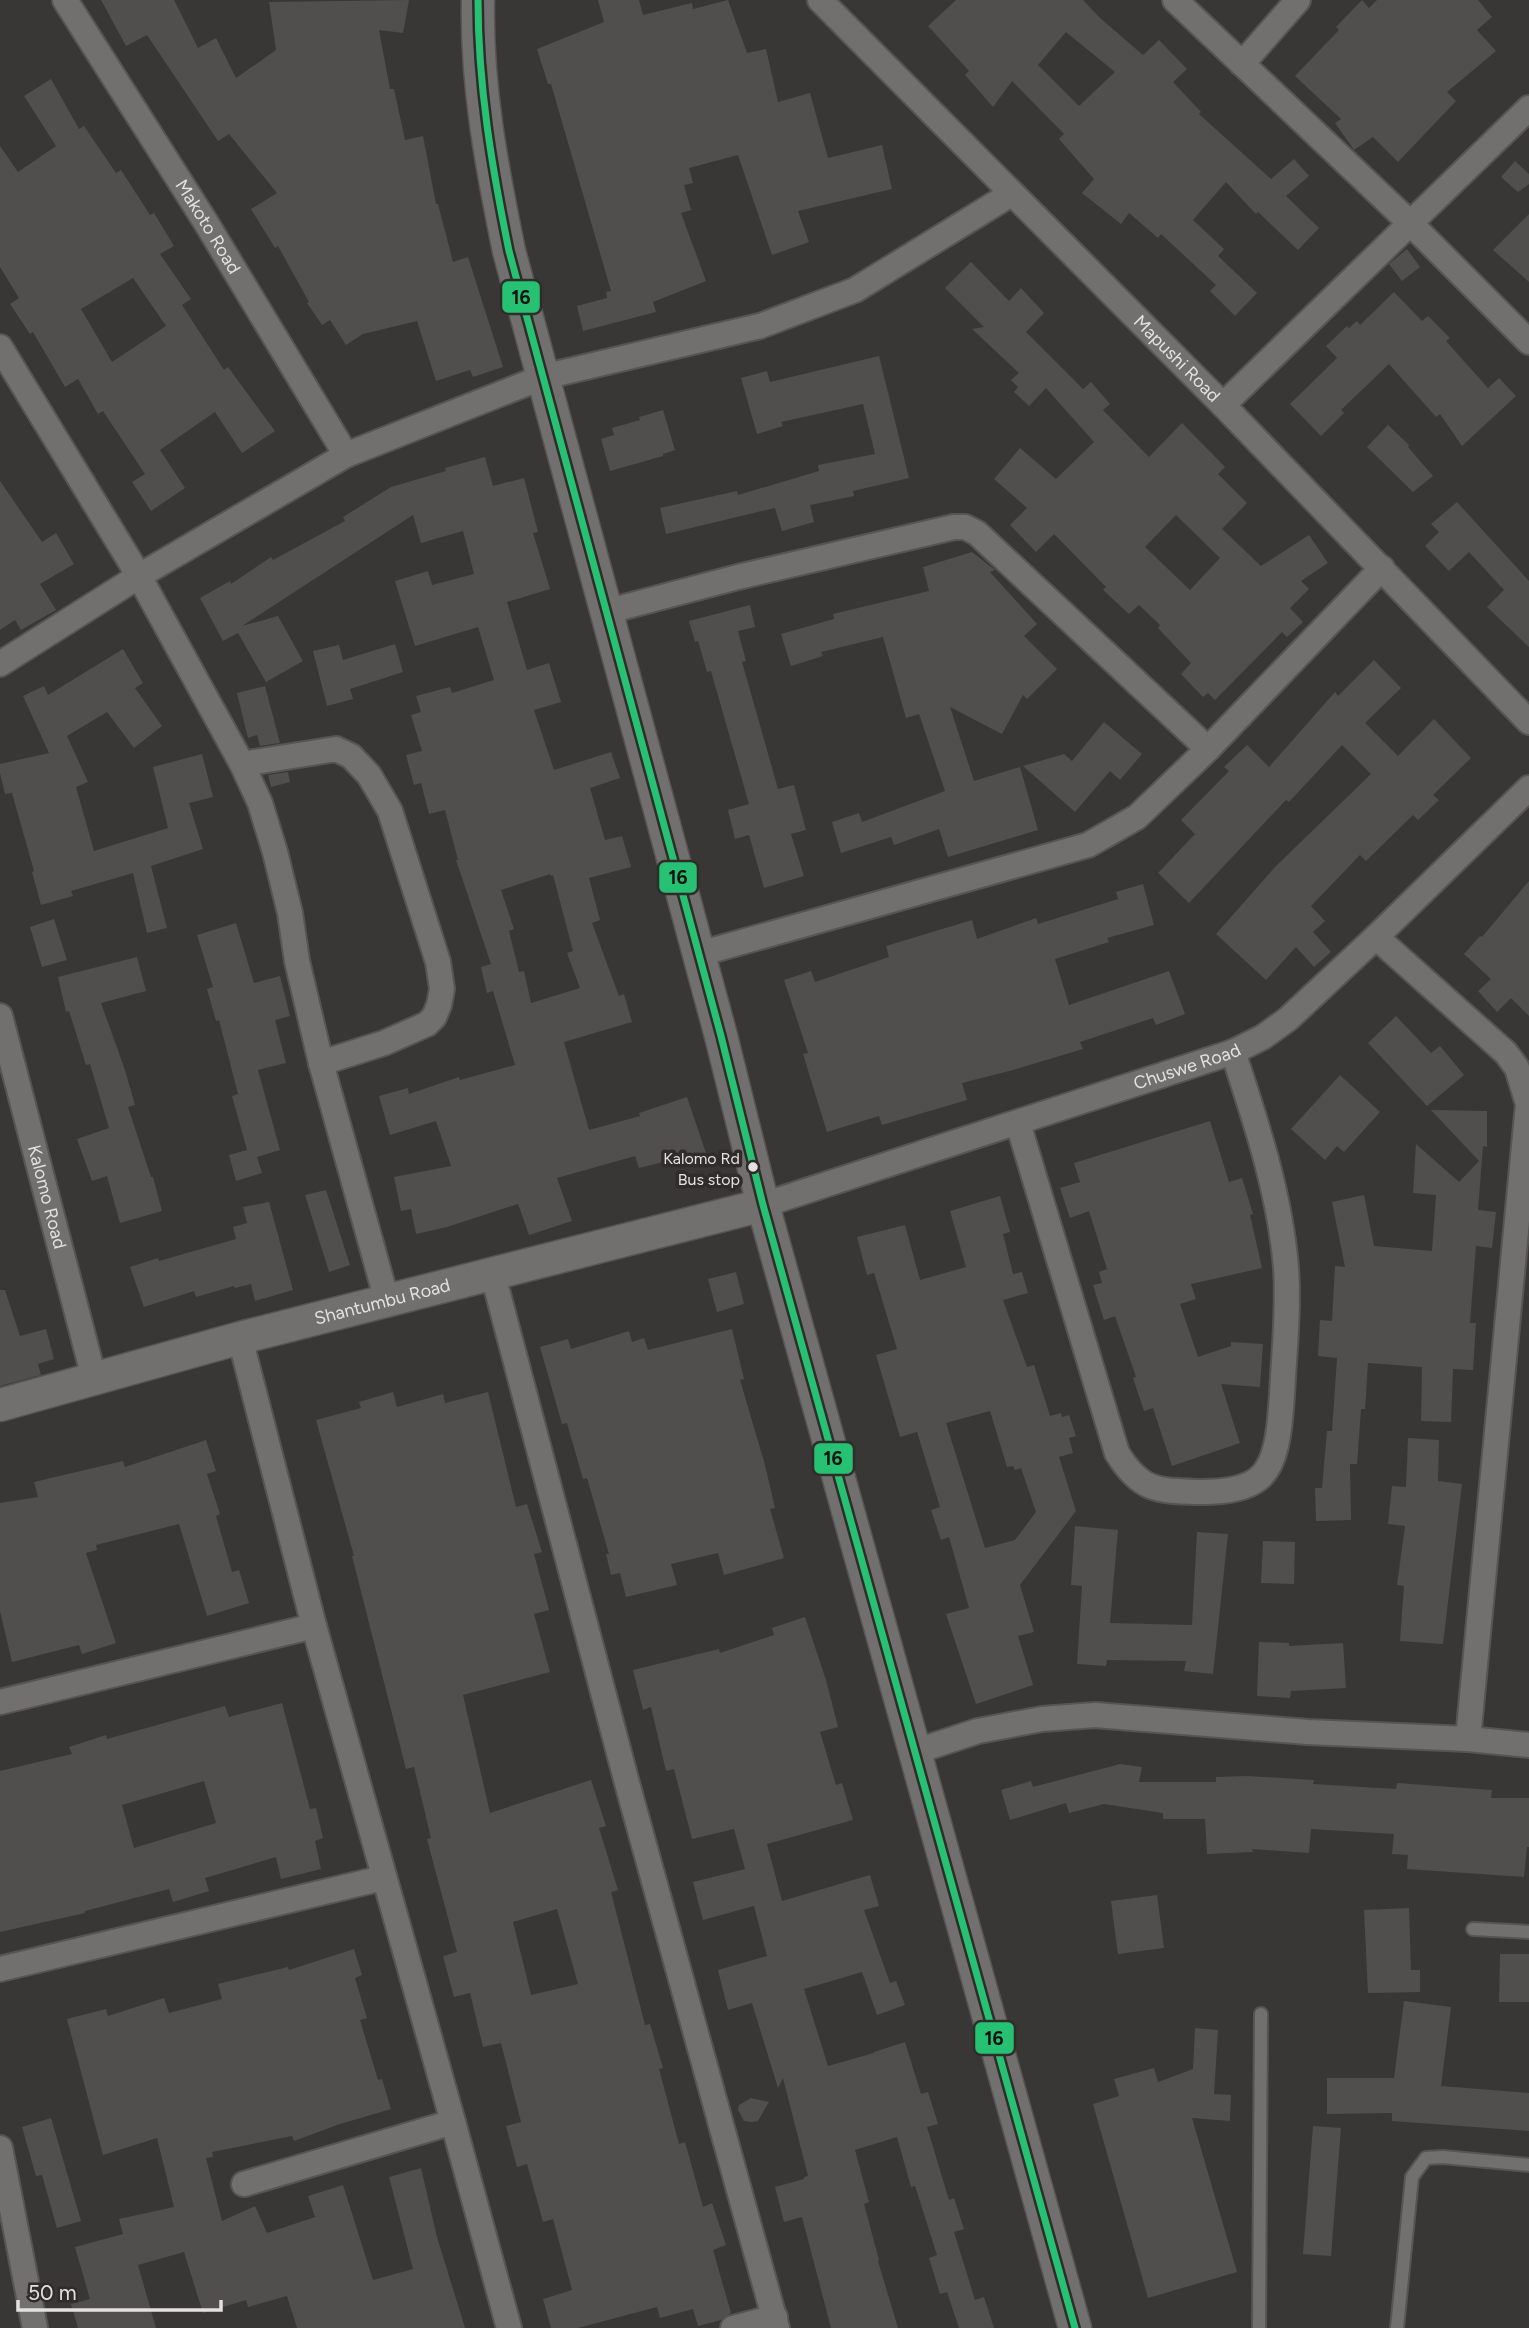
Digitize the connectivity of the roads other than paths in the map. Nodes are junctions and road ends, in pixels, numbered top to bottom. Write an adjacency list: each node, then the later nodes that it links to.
1 (65, 0): 14 (street, Makoto Road)
2 (478, 0): 12 (street)
3 (820, 0): 8 (street, Mapushi Road)
4 (1175, 0): 6 (street)
5 (1298, 0): 6 (street)
6 (1242, 64): 9 (street)
7 (1529, 108): 9 (street)
8 (1011, 194): 12 (street); 13 (street, Mapushi Road)
9 (1409, 222): 10 (street); 13 (street)
10 (1529, 342)
11 (0, 347): 16 (street)
12 (542, 377): 14 (street); 17 (street)
13 (1223, 405): 15 (street, Mapushi Road)
14 (346, 455): 16 (street)
15 (1381, 568): 19 (street, Mapushi Road); 20 (street)
16 (139, 576): 18 (street); 21 (street)
17 (605, 612): 20 (street); 24 (street)
18 (0, 664)
19 (1529, 722)
20 (1208, 750): 24 (street)
21 (242, 764): 27 (street); 27 (street)
22 (1529, 788): 23 (street, Chuswe Road)
23 (1376, 937): 26 (street, Chuswe Road); 37 (street)
24 (699, 954): 29 (street)
25 (0, 1016): 33 (street, Kalomo Road)
26 (1233, 1052): 28 (street, Chuswe Road); 28 (street)
27 (321, 1063): 31 (street)
28 (1018, 1123): 29 (street, Chuswe Road)
29 (764, 1205): 30 (street, Shantumbu Road); 39 (street)
30 (493, 1275): 31 (street, Shantumbu Road); 49 (street)
31 (387, 1301): 32 (street, Shantumbu Road)
32 (240, 1338): 33 (street, Shantumbu Road); 35 (street)
33 (94, 1378): 34 (street, Shantumbu Road)
34 (0, 1405)
35 (314, 1626): 36 (street); 40 (street)
36 (0, 1702)
37 (1468, 1740): 38 (street); 39 (street)
38 (1529, 1745)
39 (914, 1752): 53 (street)
40 (383, 1878): 43 (street); 45 (street)
41 (1473, 1929): 42 (lane)
42 (1529, 1932)
43 (0, 1969)
44 (1261, 2014): 54 (lane)
45 (453, 2122): 48 (street); 51 (street)
46 (0, 2148): 50 (street)
47 (1529, 2165): 55 (lane)
48 (244, 2184)
49 (776, 2323): 52 (street)
50 (35, 2328)
51 (509, 2328)
52 (733, 2328)
53 (1075, 2328)
54 (1259, 2328)
55 (1397, 2328)

